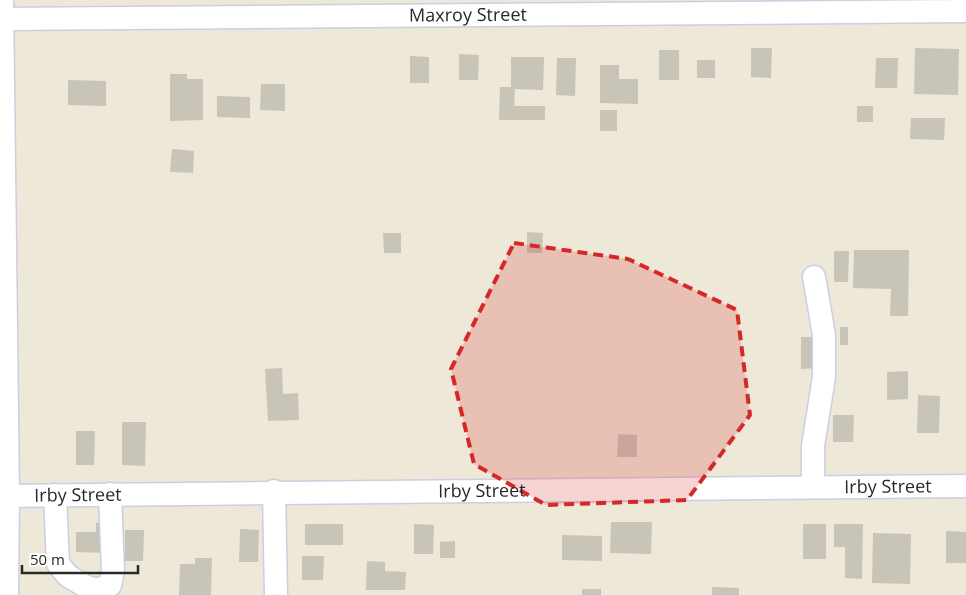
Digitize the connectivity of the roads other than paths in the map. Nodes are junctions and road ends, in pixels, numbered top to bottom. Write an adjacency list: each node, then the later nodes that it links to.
1 (966, 11): 2 (street, Maxroy Street)
2 (1, 12): 9 (street)
3 (814, 278): 5 (street)
4 (966, 486): 5 (street, Irby Street)
5 (813, 487): 6 (street, Irby Street)
6 (274, 491): 7 (street, Irby Street); 12 (street)
7 (110, 494): 8 (street, Irby Street); 10 (street)
8 (55, 495): 9 (street, Irby Street); 10 (street)
9 (4, 496): 11 (street)
10 (110, 590)
11 (7, 595)
12 (276, 595)

